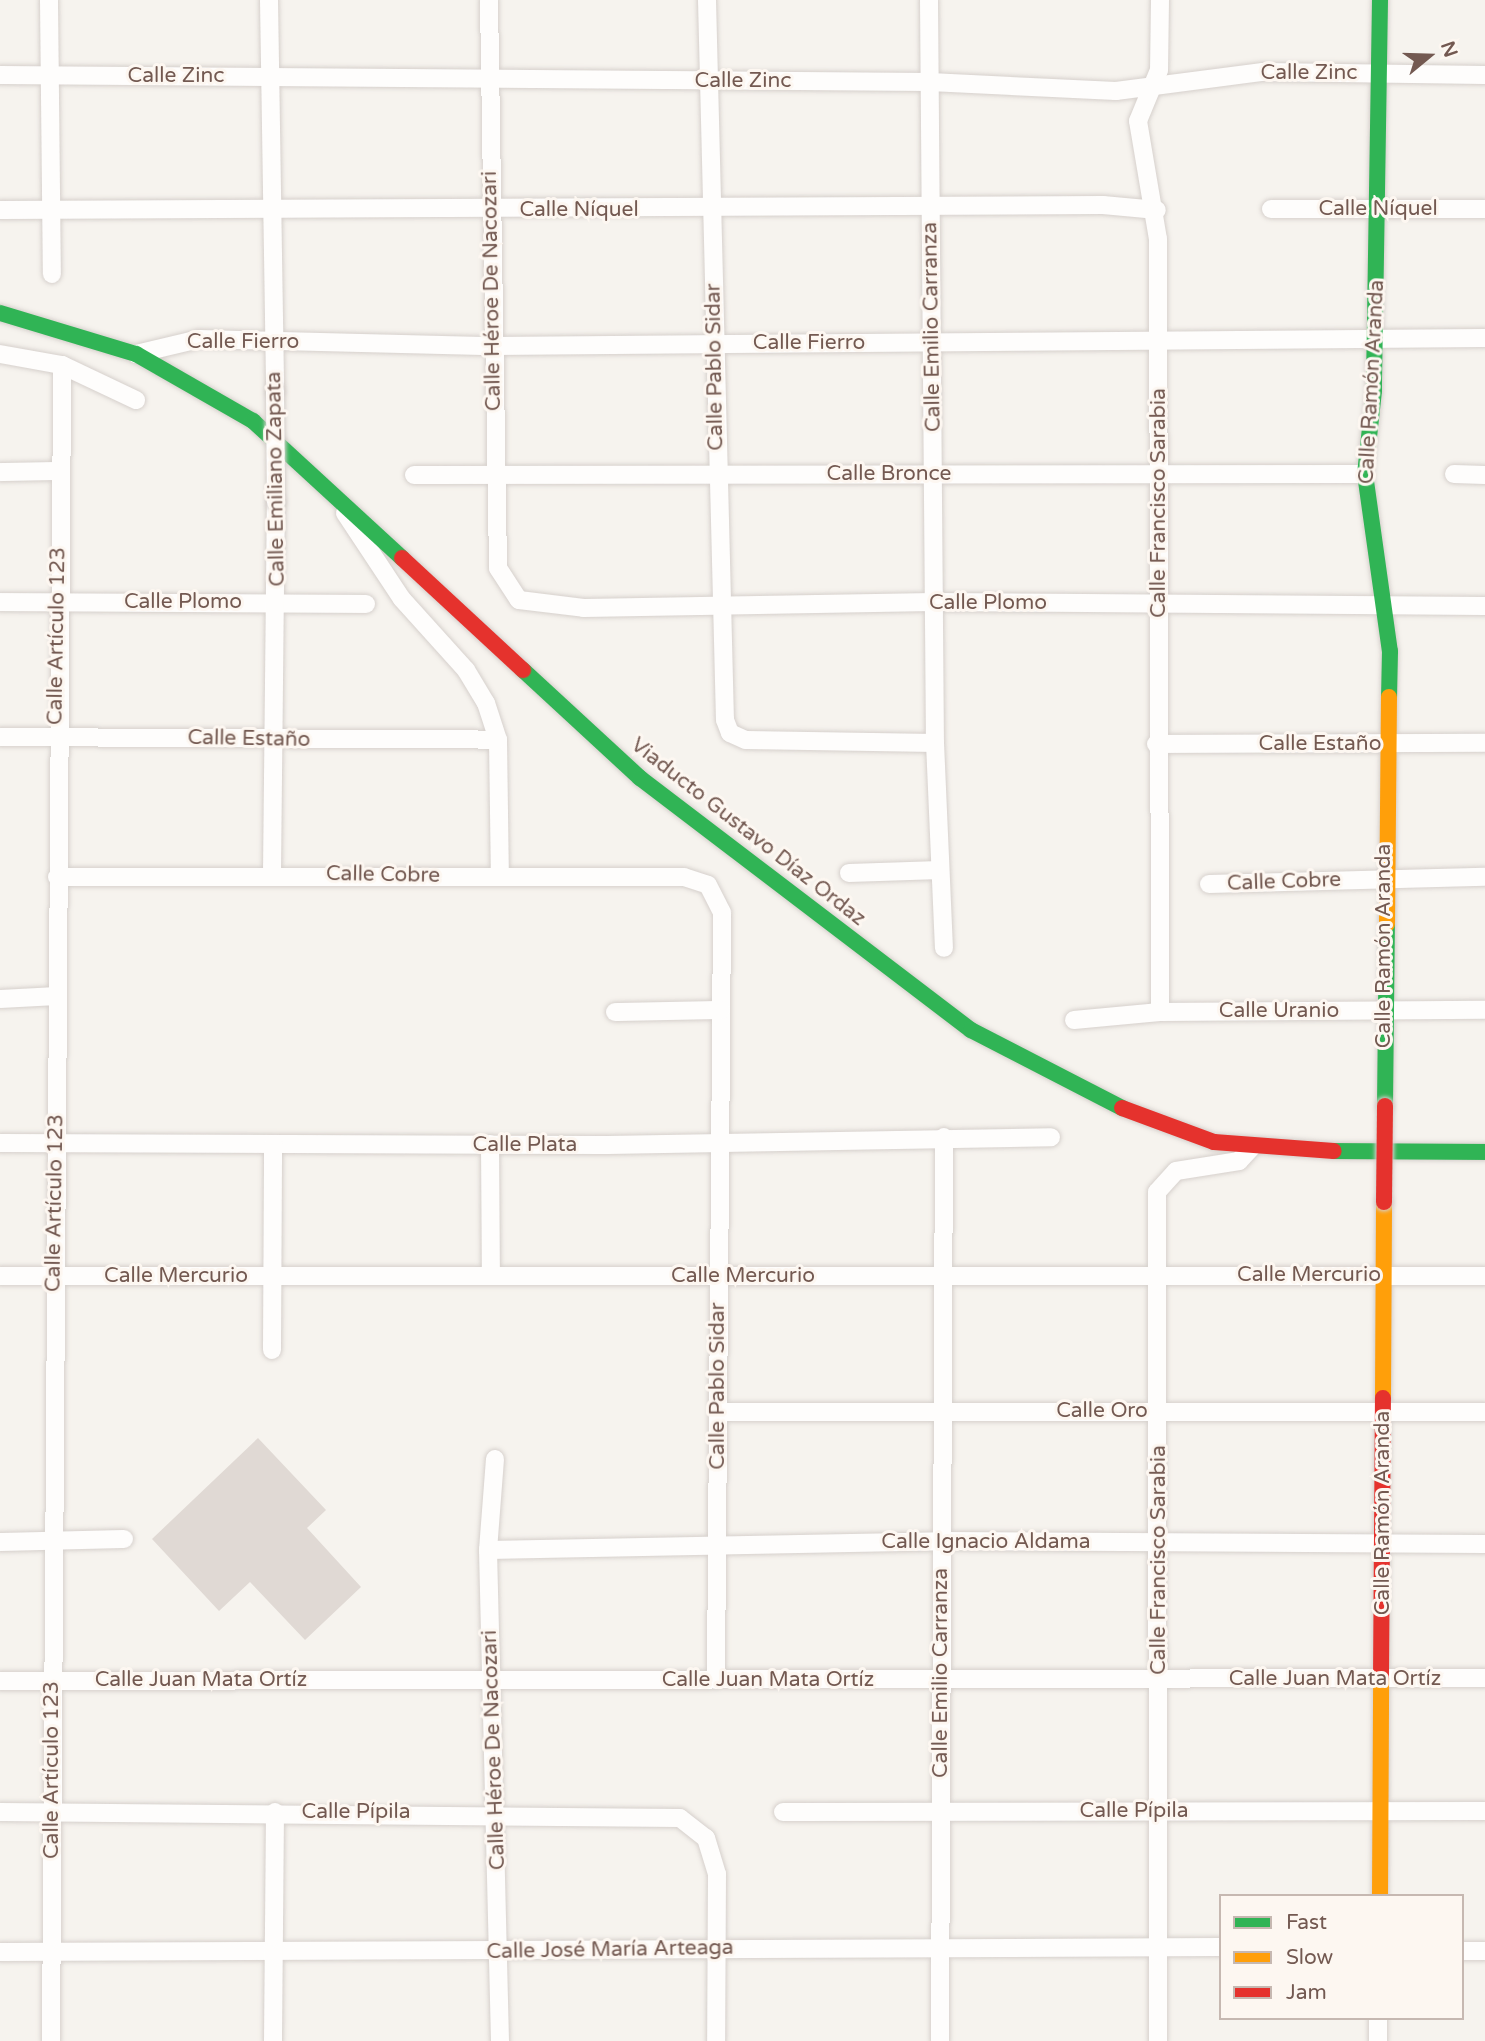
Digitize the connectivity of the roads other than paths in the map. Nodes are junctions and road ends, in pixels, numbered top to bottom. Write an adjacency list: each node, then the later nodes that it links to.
1 (49, 0): 11 (street)
2 (269, 0): 12 (street, Calle Emiliano Zapata)
3 (489, 0): 13 (street, Calle Héroe De Nacozari)
4 (707, 0): 14 (street, Calle Pablo Sidar)
5 (929, 0): 15 (street, Calle Emilio Carranza)
6 (1160, 0): 16 (street, Calle Francisco Sarabia)
7 (1380, 0): 8 (street, Calle Ramón Aranda)
8 (1381, 73): 10 (street, Calle Zinc); 16 (street, Calle Zinc); 20 (street, Calle Ramón Aranda)
9 (0, 75): 11 (street, Calle Zinc)
10 (1485, 75)
11 (48, 76): 12 (street, Calle Zinc); 23 (street)
12 (270, 77): 13 (street, Calle Zinc); 17 (street, Calle Emiliano Zapata)
13 (490, 78): 14 (street, Calle Zinc); 24 (street, Calle Héroe De Nacozari)
14 (709, 81): 15 (street, Calle Zinc); 26 (street, Calle Pablo Sidar)
15 (930, 82): 16 (street, Calle Zinc); 18 (street, Calle Emilio Carranza)
16 (1154, 86): 25 (street, Calle Francisco Sarabia)
17 (271, 208): 23 (street, Calle Níquel); 24 (street, Calle Níquel); 32 (street, Calle Emiliano Zapata)
18 (931, 209): 25 (street, Calle Níquel); 26 (street, Calle Níquel); 34 (street, Calle Emilio Carranza)
19 (1271, 209): 20 (street, Calle Níquel)
20 (1379, 209): 21 (street, Calle Níquel); 29 (street, Calle Ramón Aranda)
21 (1485, 209)
22 (0, 210): 23 (street, Calle Níquel)
23 (48, 210): 27 (street)
24 (492, 210): 26 (street, Calle Níquel); 35 (street, Calle Héroe De Nacozari)
25 (1157, 210): 31 (street, Calle Francisco Sarabia)
26 (713, 211): 33 (street, Calle Pablo Sidar)
27 (52, 274)
28 (0, 313): 37 (street, Viaducto Gustavo Díaz Ordaz)
29 (1375, 338): 30 (street, Calle Fierro); 31 (street, Calle Fierro); 46 (street, Calle Ramón Aranda)
30 (1485, 338)
31 (1159, 340): 34 (street, Calle Fierro); 43 (street, Calle Francisco Sarabia)
32 (274, 341): 35 (street, Calle Fierro); 37 (street, Calle Fierro); 52 (street, Calle Emiliano Zapata, bridge)
33 (714, 343): 34 (street, Calle Fierro); 35 (street, Calle Fierro); 42 (street, Calle Pablo Sidar)
34 (933, 343): 45 (street, Calle Emilio Carranza)
35 (493, 346): 44 (street, Calle Héroe De Nacozari)
36 (0, 354): 38 (street)
37 (136, 354): 50 (street, Viaducto Gustavo Díaz Ordaz)
38 (62, 365): 39 (street); 40 (street, Calle Artículo 123)
39 (136, 400)
40 (59, 471): 41 (street); 54 (street, Calle Artículo 123)
41 (0, 472)
42 (718, 473): 44 (street, Calle Bronce); 45 (street, Calle Bronce); 59 (street, Calle Pablo Sidar)
43 (1160, 473): 45 (street, Calle Bronce); 46 (street, Calle Bronce); 57 (street, Calle Francisco Sarabia)
44 (495, 474): 48 (street, Calle Bronce); 51 (street, Calle Héroe De Nacozari)
45 (933, 474): 55 (street, Calle Emilio Carranza)
46 (1365, 474): 58 (street, Calle Ramón Aranda)
47 (1454, 474): 49 (street)
48 (414, 475)
49 (1485, 475)
50 (333, 490): 64 (street); 94 (street, Viaducto Gustavo Díaz Ordaz)
51 (502, 581): 59 (street, Calle Plomo)
52 (277, 601): 54 (street, Calle Plomo); 56 (street, Calle Plomo); 63 (street, Calle Emiliano Zapata)
53 (0, 602): 54 (street, Calle Plomo)
54 (59, 602): 61 (street, Calle Artículo 123)
55 (933, 602): 57 (street, Calle Plomo); 59 (street, Calle Plomo); 65 (street, Calle Emilio Carranza)
56 (366, 604)
57 (1159, 604): 58 (street, Calle Plomo); 67 (street, Calle Francisco Sarabia)
58 (1388, 606): 60 (street, Calle Plomo); 68 (street, Calle Ramón Aranda)
59 (722, 607): 65 (street, Calle Pablo Sidar)
60 (1485, 607)
61 (56, 736): 62 (street, Calle Estaño); 63 (street, Calle Estaño); 73 (street, Calle Artículo 123)
62 (0, 737)
63 (273, 739): 64 (street, Calle Estaño); 70 (street, Calle Emiliano Zapata)
64 (498, 740): 72 (street)
65 (935, 743): 69 (street, Calle Emilio Carranza)
66 (1485, 743): 68 (street, Calle Estaño)
67 (1156, 744): 68 (street, Calle Estaño); 85 (street, Calle Francisco Sarabia)
68 (1385, 744): 75 (street, Calle Ramón Aranda)
69 (940, 870): 71 (street); 78 (street, Calle Emilio Carranza)
70 (272, 873): 72 (street, Calle Cobre); 73 (street, Calle Cobre)
71 (849, 873)
72 (500, 876): 77 (street, Calle Cobre)
73 (57, 877): 79 (street, Calle Artículo 123)
74 (1485, 877): 75 (street, Calle Cobre)
75 (1384, 879): 76 (street, Calle Cobre); 83 (street, Calle Ramón Aranda)
76 (1209, 884)
77 (708, 885): 81 (street, Calle Pablo Sidar)
78 (944, 948)
79 (57, 996): 80 (street); 90 (street, Calle Artículo 123)
80 (0, 999)
81 (721, 1010): 84 (street); 91 (street, Calle Pablo Sidar)
82 (1485, 1010): 83 (street, Calle Uranio)
83 (1384, 1011): 85 (street, Calle Uranio); 97 (street, Calle Ramón Aranda, bridge)
84 (615, 1012)
85 (1160, 1012): 86 (street, Calle Uranio)
86 (1074, 1020)
87 (944, 1137): 88 (street, Calle Plata); 91 (street, Calle Plata); 102 (street, Calle Emilio Carranza)
88 (1051, 1137)
89 (0, 1143): 90 (street, Calle Plata)
90 (56, 1143): 92 (street, Calle Plata); 99 (street, Calle Artículo 123)
91 (720, 1143): 93 (street, Calle Plata); 101 (street, Calle Pablo Sidar)
92 (274, 1144): 93 (street, Calle Plata); 104 (street)
93 (490, 1144): 100 (street)
94 (1251, 1147): 95 (street, Viaducto Gustavo Díaz Ordaz); 96 (street, Calle Francisco Sarabia)
95 (1485, 1152)
96 (1158, 1274): 97 (street, Calle Mercurio); 102 (street, Calle Mercurio); 107 (street, Calle Francisco Sarabia)
97 (1383, 1275): 103 (street, Calle Mercurio); 109 (street, Calle Ramón Aranda)
98 (0, 1276): 99 (street, Calle Mercurio)
99 (54, 1276): 104 (street, Calle Mercurio); 113 (street, Calle Artículo 123)
100 (491, 1276): 101 (street, Calle Mercurio); 104 (street, Calle Mercurio)
101 (719, 1276): 102 (street, Calle Mercurio); 108 (street, Calle Pablo Sidar)
102 (943, 1276): 106 (street, Calle Emilio Carranza)
103 (1485, 1276)
104 (272, 1277): 105 (street)
105 (272, 1350)
106 (942, 1411): 107 (street, Calle Oro); 108 (street, Calle Oro); 114 (street, Calle Emilio Carranza)
107 (1159, 1411): 109 (street, Calle Oro); 116 (street, Calle Francisco Sarabia)
108 (718, 1412): 118 (street, Calle Pablo Sidar)
109 (1384, 1412): 110 (street, Calle Oro); 117 (street, Calle Ramón Aranda)
110 (1485, 1412)
111 (495, 1459): 120 (street, Calle Héroe De Nacozari)
112 (124, 1539): 113 (street)
113 (55, 1541): 115 (street); 122 (street, Calle Artículo 123)
114 (942, 1541): 116 (street, Calle Ignacio Aldama); 118 (street, Calle Ignacio Aldama); 124 (street, Calle Emilio Carranza)
115 (0, 1542)
116 (1159, 1542): 117 (street, Calle Ignacio Aldama); 125 (street, Calle Francisco Sarabia)
117 (1382, 1542): 119 (street, Calle Ignacio Aldama); 123 (street, Calle Ramón Aranda)
118 (717, 1544): 120 (street, Calle Ignacio Aldama); 128 (street, Calle Pablo Sidar)
119 (1485, 1544)
120 (488, 1550): 127 (street, Calle Héroe De Nacozari)
121 (1485, 1678): 123 (street, Calle Juan Mata Ortíz)
122 (51, 1679): 126 (street, Calle Juan Mata Ortíz); 127 (street, Calle Juan Mata Ortíz); 132 (street, Calle Artículo 123)
123 (1381, 1679): 125 (street, Calle Juan Mata Ortíz); 137 (street, Calle Ramón Aranda)
124 (941, 1680): 125 (street, Calle Juan Mata Ortíz); 128 (street, Calle Juan Mata Ortíz); 136 (street, Calle Emilio Carranza)
125 (1159, 1680): 129 (street, Calle Francisco Sarabia)
126 (0, 1681)
127 (492, 1681): 128 (street, Calle Juan Mata Ortíz); 134 (street, Calle Héroe De Nacozari)
128 (716, 1681)
129 (1159, 1811): 136 (street, Calle Pípila); 137 (street, Calle Pípila); 140 (street, Calle Francisco Sarabia)
130 (1485, 1811): 137 (street, Calle Pípila)
131 (0, 1812): 132 (street, Calle Pípila)
132 (52, 1812): 133 (street, Calle Pípila); 146 (street, Calle Artículo 123)
133 (275, 1812): 134 (street, Calle Pípila); 147 (street)
134 (496, 1812): 142 (street, Calle Pípila); 148 (street, Calle Héroe De Nacozari)
135 (783, 1812): 136 (street, Calle Pípila)
136 (940, 1812): 139 (street, Calle Emilio Carranza)
137 (1380, 1812): 138 (street, Calle Ramón Aranda)
138 (1380, 1894)
139 (940, 1945): 140 (street, Calle José María Arteaga); 142 (street, Calle José María Arteaga); 154 (street, Calle Emilio Carranza)
140 (1159, 1946): 141 (street, Calle José María Arteaga); 155 (street, Calle Francisco Sarabia)
141 (1219, 1947)
142 (716, 1948): 148 (street, Calle José María Arteaga); 153 (street)
143 (1464, 1951): 144 (street)
144 (1485, 1951)
145 (0, 1952): 146 (street, Calle José María Arteaga)
146 (52, 1952): 147 (street, Calle José María Arteaga); 150 (street, Calle Artículo 123)
147 (272, 1952): 148 (street, Calle José María Arteaga); 151 (street)
148 (500, 1952): 152 (street, Calle Héroe De Nacozari)
149 (1378, 2020): 156 (street)
150 (51, 2041)
151 (273, 2041)
152 (500, 2041)
153 (716, 2041)
154 (940, 2041)
155 (1158, 2041)
156 (1378, 2041)

